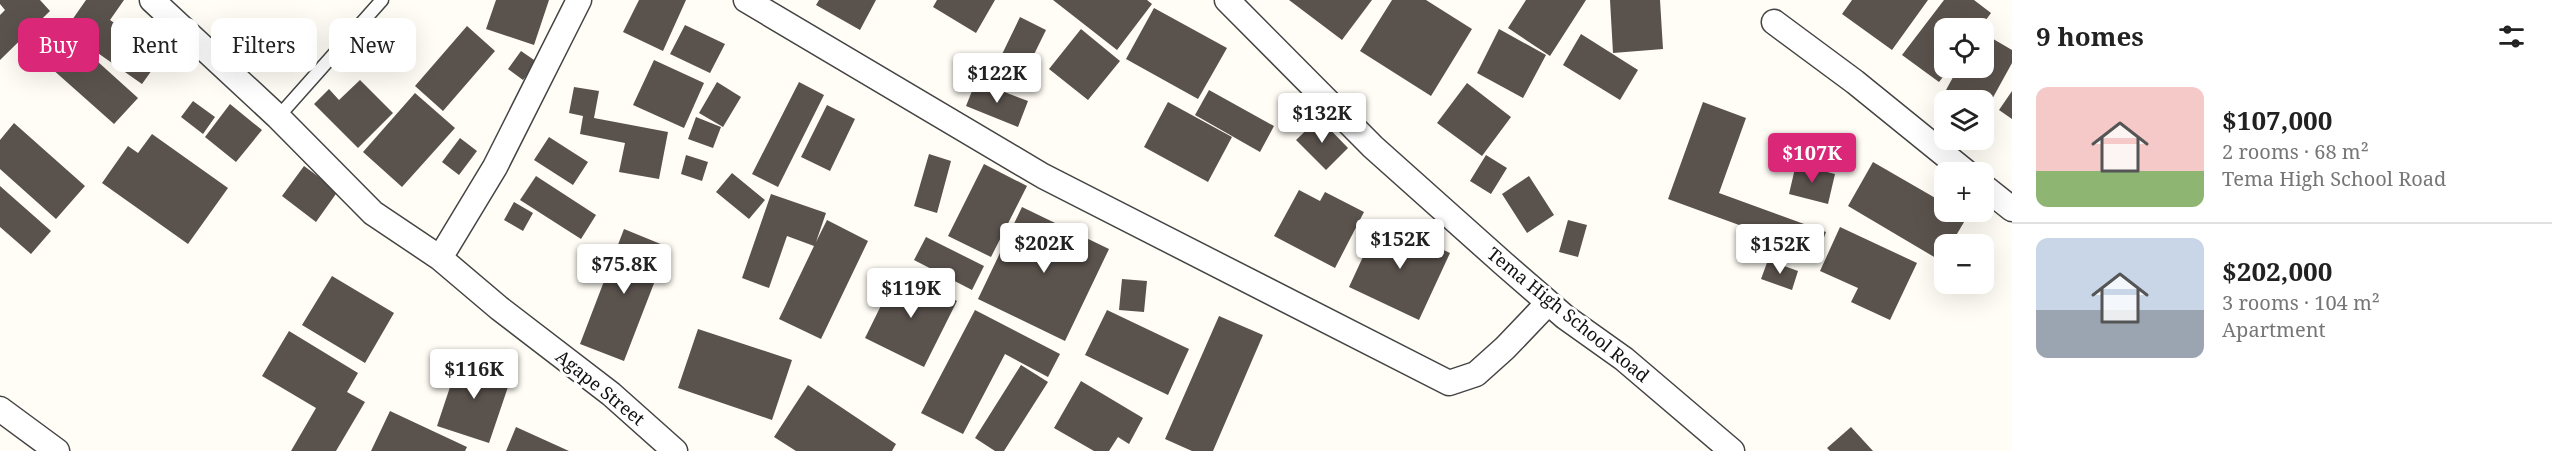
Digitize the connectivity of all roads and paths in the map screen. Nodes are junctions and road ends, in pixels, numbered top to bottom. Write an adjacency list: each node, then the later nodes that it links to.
1 (152, 0): 7 (street, Agape Street)
2 (382, 0): 7 (lane)
3 (579, 0): 11 (street)
4 (746, 0): 12 (street)
5 (1227, 0): 12 (street, Tema High School Road)
6 (1774, 22): 8 (street)
7 (278, 117): 11 (street, Agape Street)
8 (1954, 162)
9 (1994, 195): 10 (street)
10 (2012, 209)
11 (440, 258): 15 (street, Agape Street)
12 (1548, 303): 16 (street, Tema High School Road)
13 (0, 409): 14 (street)
14 (57, 451)
15 (675, 451)
16 (1732, 451)

